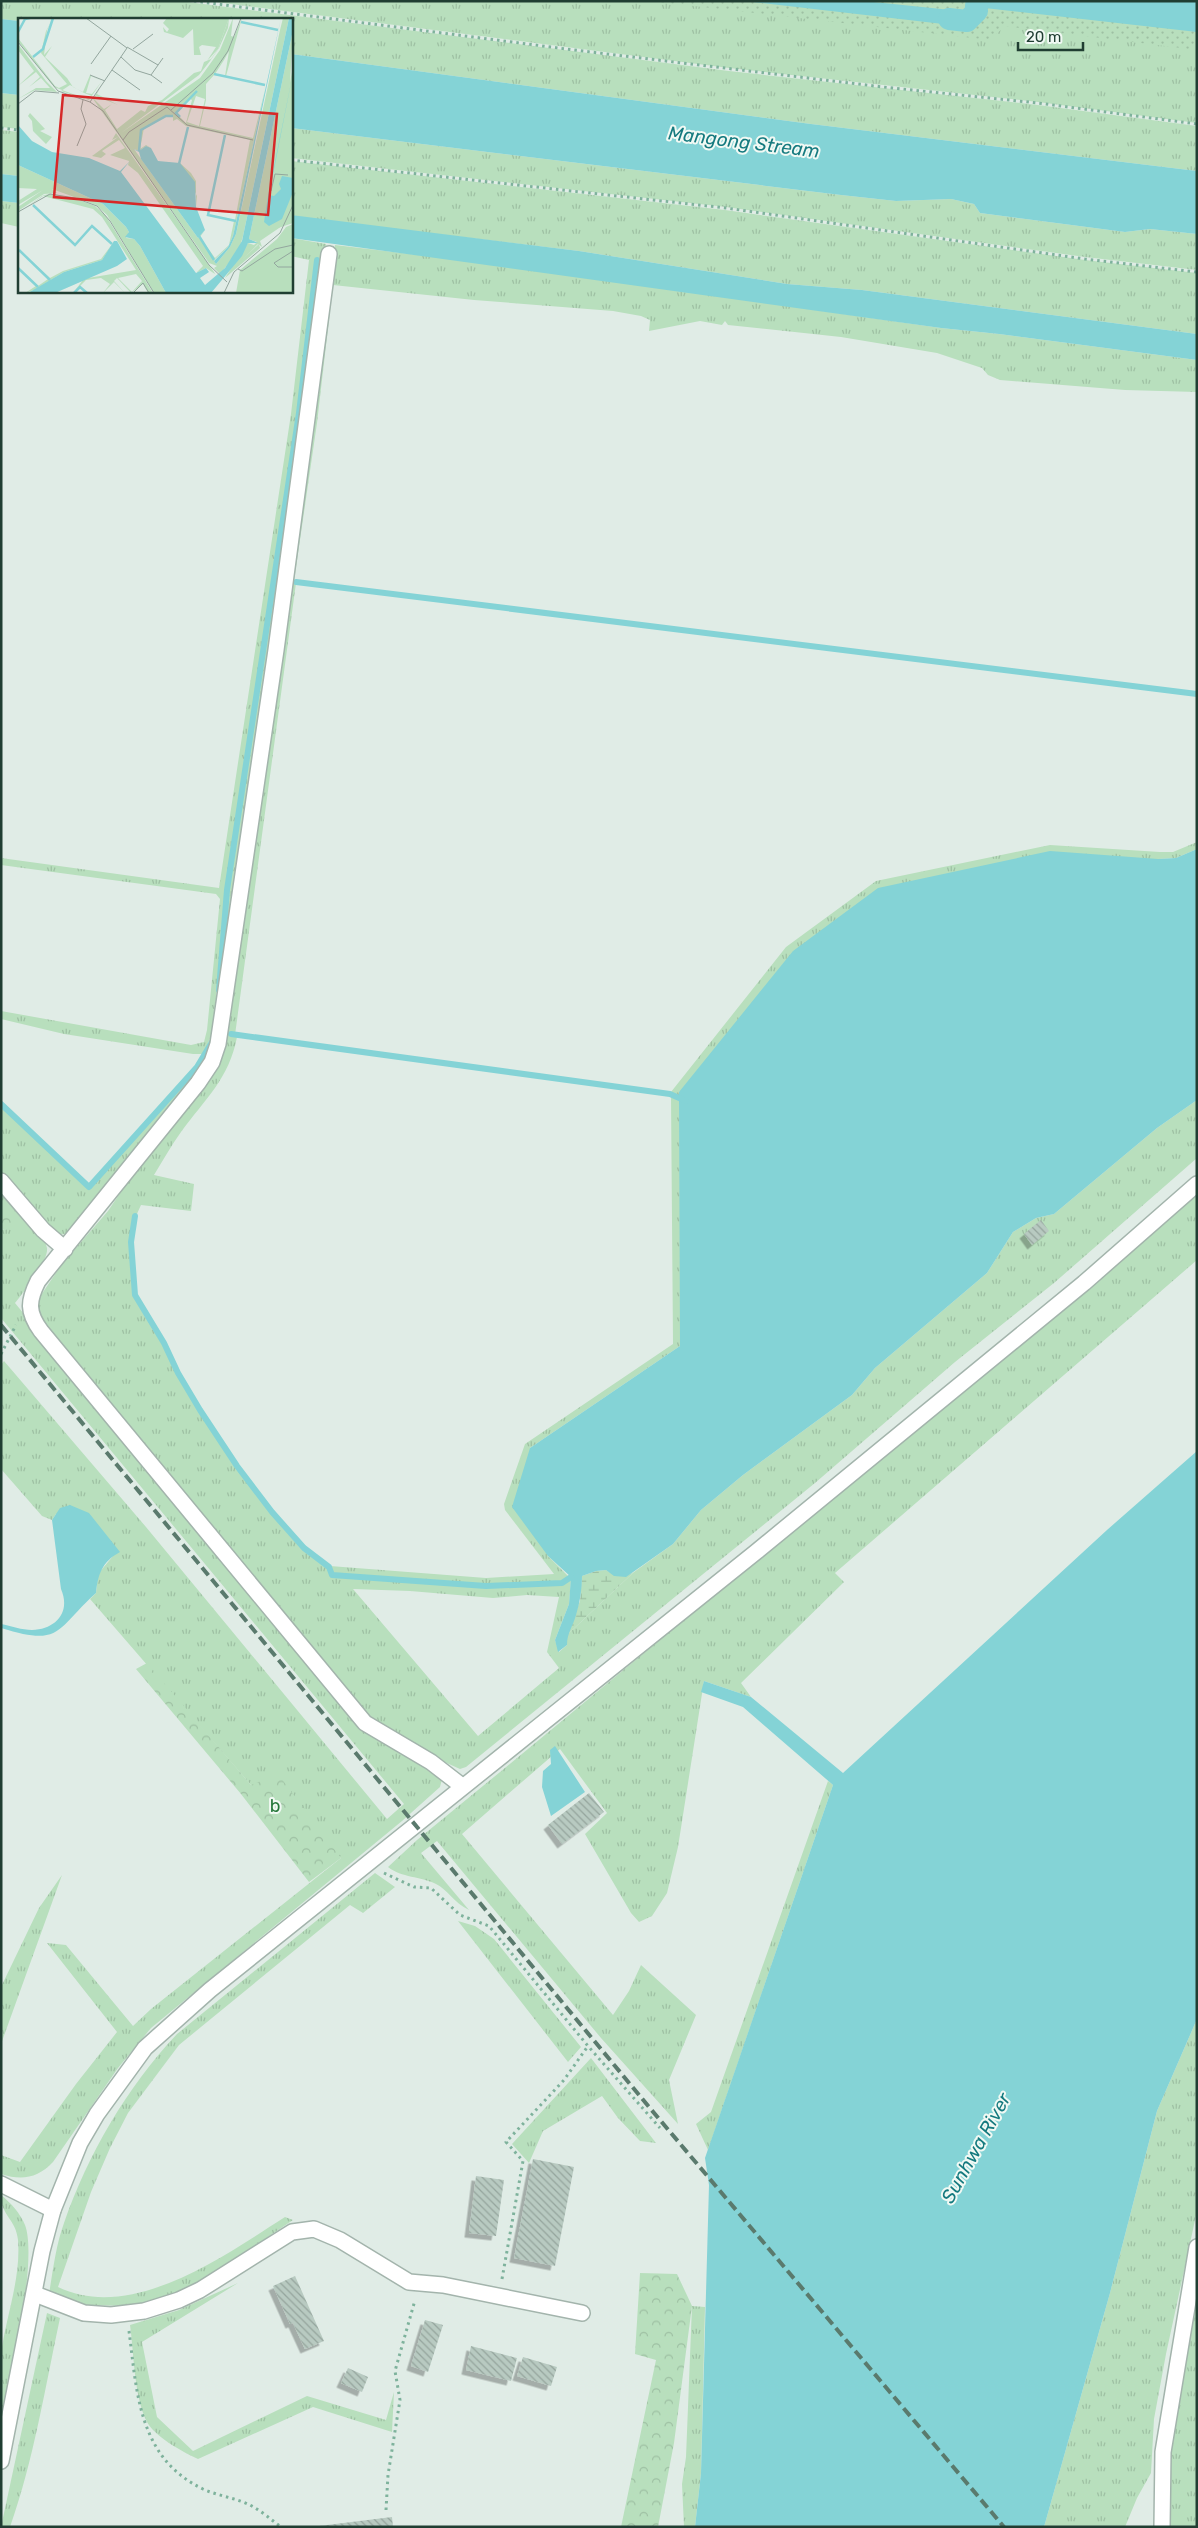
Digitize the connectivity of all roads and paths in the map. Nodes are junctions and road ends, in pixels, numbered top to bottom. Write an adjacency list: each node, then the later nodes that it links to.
1 (194, 1): 2 (path)
2 (1197, 124)
3 (1, 128): 4 (path)
4 (18, 130)
5 (292, 160): 7 (path)
6 (329, 254): 10 (street)
7 (1197, 272)
8 (1, 1181): 10 (street)
9 (1197, 1184): 11 (street)
10 (65, 1249): 11 (street)
11 (462, 1786): 12 (street)
12 (369, 1862): 13 (path); 16 (street)
13 (588, 2046): 14 (path); 20 (path)
14 (660, 2128)
15 (1, 2184): 16 (street)
16 (53, 2210): 19 (street)
17 (1197, 2247): 26 (street)
18 (420, 2284): 20 (street); 22 (street); 24 (path)
19 (35, 2294): 22 (street); 23 (street)
20 (499, 2297): 21 (street)
21 (582, 2313)
22 (126, 2314): 25 (path)
23 (1, 2461)
24 (386, 2510)
25 (282, 2527)
26 (1162, 2527)

